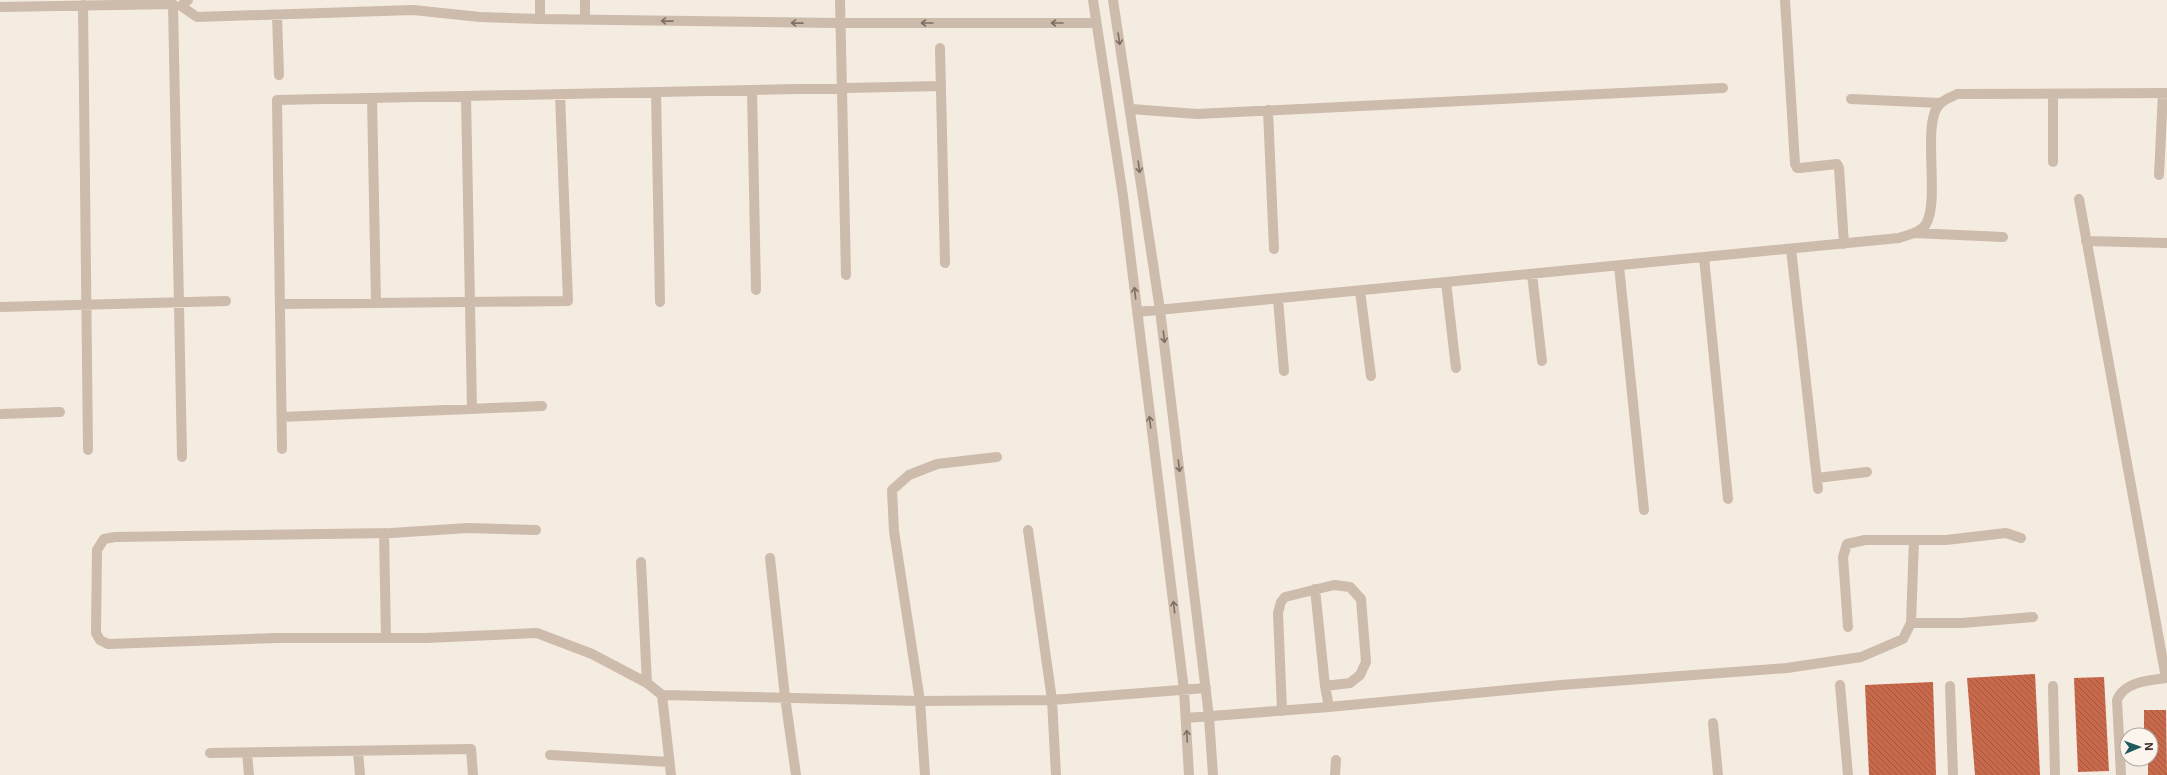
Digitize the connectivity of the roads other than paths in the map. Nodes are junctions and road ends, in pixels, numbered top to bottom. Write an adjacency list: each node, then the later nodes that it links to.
1 (540, 0): 11 (street)
2 (585, 0): 12 (street)
3 (840, 0): 13 (street)
4 (1093, 0): 14 (street)
5 (1113, 0): 29 (street, one-way to 29)
6 (1785, 0): 38 (street)
7 (181, 3): 8 (street); 10 (street); 51 (street)
8 (83, 5): 9 (street); 55 (street)
9 (0, 6)
10 (277, 15): 11 (street); 16 (street)
11 (540, 19): 12 (street)
12 (585, 20): 13 (street, one-way to 12)
13 (840, 23): 14 (street, one-way to 13); 18 (street)
14 (1096, 23): 59 (street, one-way to 14)
15 (940, 48): 17 (street)
16 (279, 75)
17 (941, 86): 18 (street); 42 (street)
18 (842, 88): 20 (street); 45 (street)
19 (1723, 88): 30 (street)
20 (752, 90): 21 (street); 47 (street)
21 (656, 92): 23 (street); 53 (street)
22 (2165, 93): 24 (street); 32 (street)
23 (560, 94): 25 (street); 52 (street)
24 (2053, 94): 28 (street); 31 (street)
25 (466, 96): 26 (street); 52 (street)
26 (372, 98): 54 (street); 56 (street)
27 (1852, 99): 28 (street)
28 (1940, 103): 34 (street)
29 (1131, 109): 30 (street); 58 (street, one-way to 58)
30 (1268, 110): 39 (street)
31 (2054, 162)
32 (2159, 175)
33 (2079, 199): 36 (street)
34 (1914, 233): 35 (street); 38 (street)
35 (2003, 237)
36 (2086, 241): 37 (street); 90 (street)
37 (2167, 243)
38 (1844, 244): 40 (street)
39 (1274, 249)
40 (1792, 249): 41 (street); 74 (street)
41 (1704, 257): 43 (street); 76 (street)
42 (945, 263)
43 (1618, 266): 44 (street); 77 (street)
44 (1532, 274): 46 (street); 60 (street)
45 (846, 275)
46 (1446, 282): 48 (street); 61 (street)
47 (756, 290)
48 (1360, 291): 49 (street); 63 (street)
49 (1278, 299): 58 (street); 62 (street)
50 (226, 301): 51 (street)
51 (179, 302): 55 (street); 72 (street)
52 (470, 302): 54 (street); 65 (street)
53 (660, 302)
54 (376, 303): 56 (street)
55 (86, 304): 57 (street); 70 (street)
56 (280, 304): 68 (street)
57 (0, 307)
58 (1160, 310): 59 (street); 96 (street, one-way to 96)
59 (1137, 312): 97 (street, one-way to 59)
60 (1542, 361)
61 (1456, 368)
62 (1284, 371)
63 (1371, 376)
64 (542, 406): 65 (street)
65 (472, 409): 68 (street)
66 (60, 412): 67 (street)
67 (0, 414)
68 (282, 417): 69 (street)
69 (282, 449)
70 (88, 450)
71 (997, 456): 101 (street)
72 (182, 457)
73 (1867, 472): 74 (street)
74 (1816, 478): 75 (street)
75 (1818, 489)
76 (1728, 499)
77 (1644, 510)
78 (536, 530): 80 (street)
79 (1028, 530): 100 (street)
80 (384, 533): 89 (street); 89 (street)
81 (2021, 538): 82 (street)
82 (1914, 540): 87 (street); 88 (street)
83 (770, 558): 99 (street)
84 (640, 562): 91 (street)
85 (1315, 589): 93 (street); 93 (street); 103 (street)
86 (2033, 617): 87 (street)
87 (1911, 623): 102 (street)
88 (1848, 627)
89 (386, 638): 91 (street)
90 (2166, 678): 127 (street)
91 (646, 683): 98 (street)
92 (1840, 685): 124 (street)
93 (1325, 686): 102 (street)
94 (1950, 686): 125 (street)
95 (2053, 686): 126 (street)
96 (1206, 688): 97 (street); 104 (street)
97 (1184, 690): 100 (street); 105 (street)
98 (662, 695): 99 (street); 112 (street)
99 (785, 697): 101 (street); 117 (street)
100 (1052, 700): 101 (street); 119 (street)
101 (920, 701): 118 (street)
102 (1328, 707): 103 (street)
103 (1282, 711): 104 (street)
104 (1210, 717): 105 (street); 121 (street)
105 (1186, 718): 120 (street, one-way to 105)
106 (1714, 723): 123 (street)
107 (358, 751): 109 (street); 114 (street); 115 (street)
108 (210, 753): 109 (street)
109 (248, 753): 113 (street)
110 (550, 755): 112 (street)
111 (1336, 760): 122 (street)
112 (669, 762): 116 (street)
113 (249, 775)
114 (360, 775)
115 (473, 775)
116 (671, 775)
117 (796, 775)
118 (925, 775)
119 (1056, 775)
120 (1189, 775)
121 (1213, 775)
122 (1335, 775)
123 (1718, 775)
124 (1848, 775)
125 (1953, 775)
126 (2055, 775)
127 (2121, 775)

